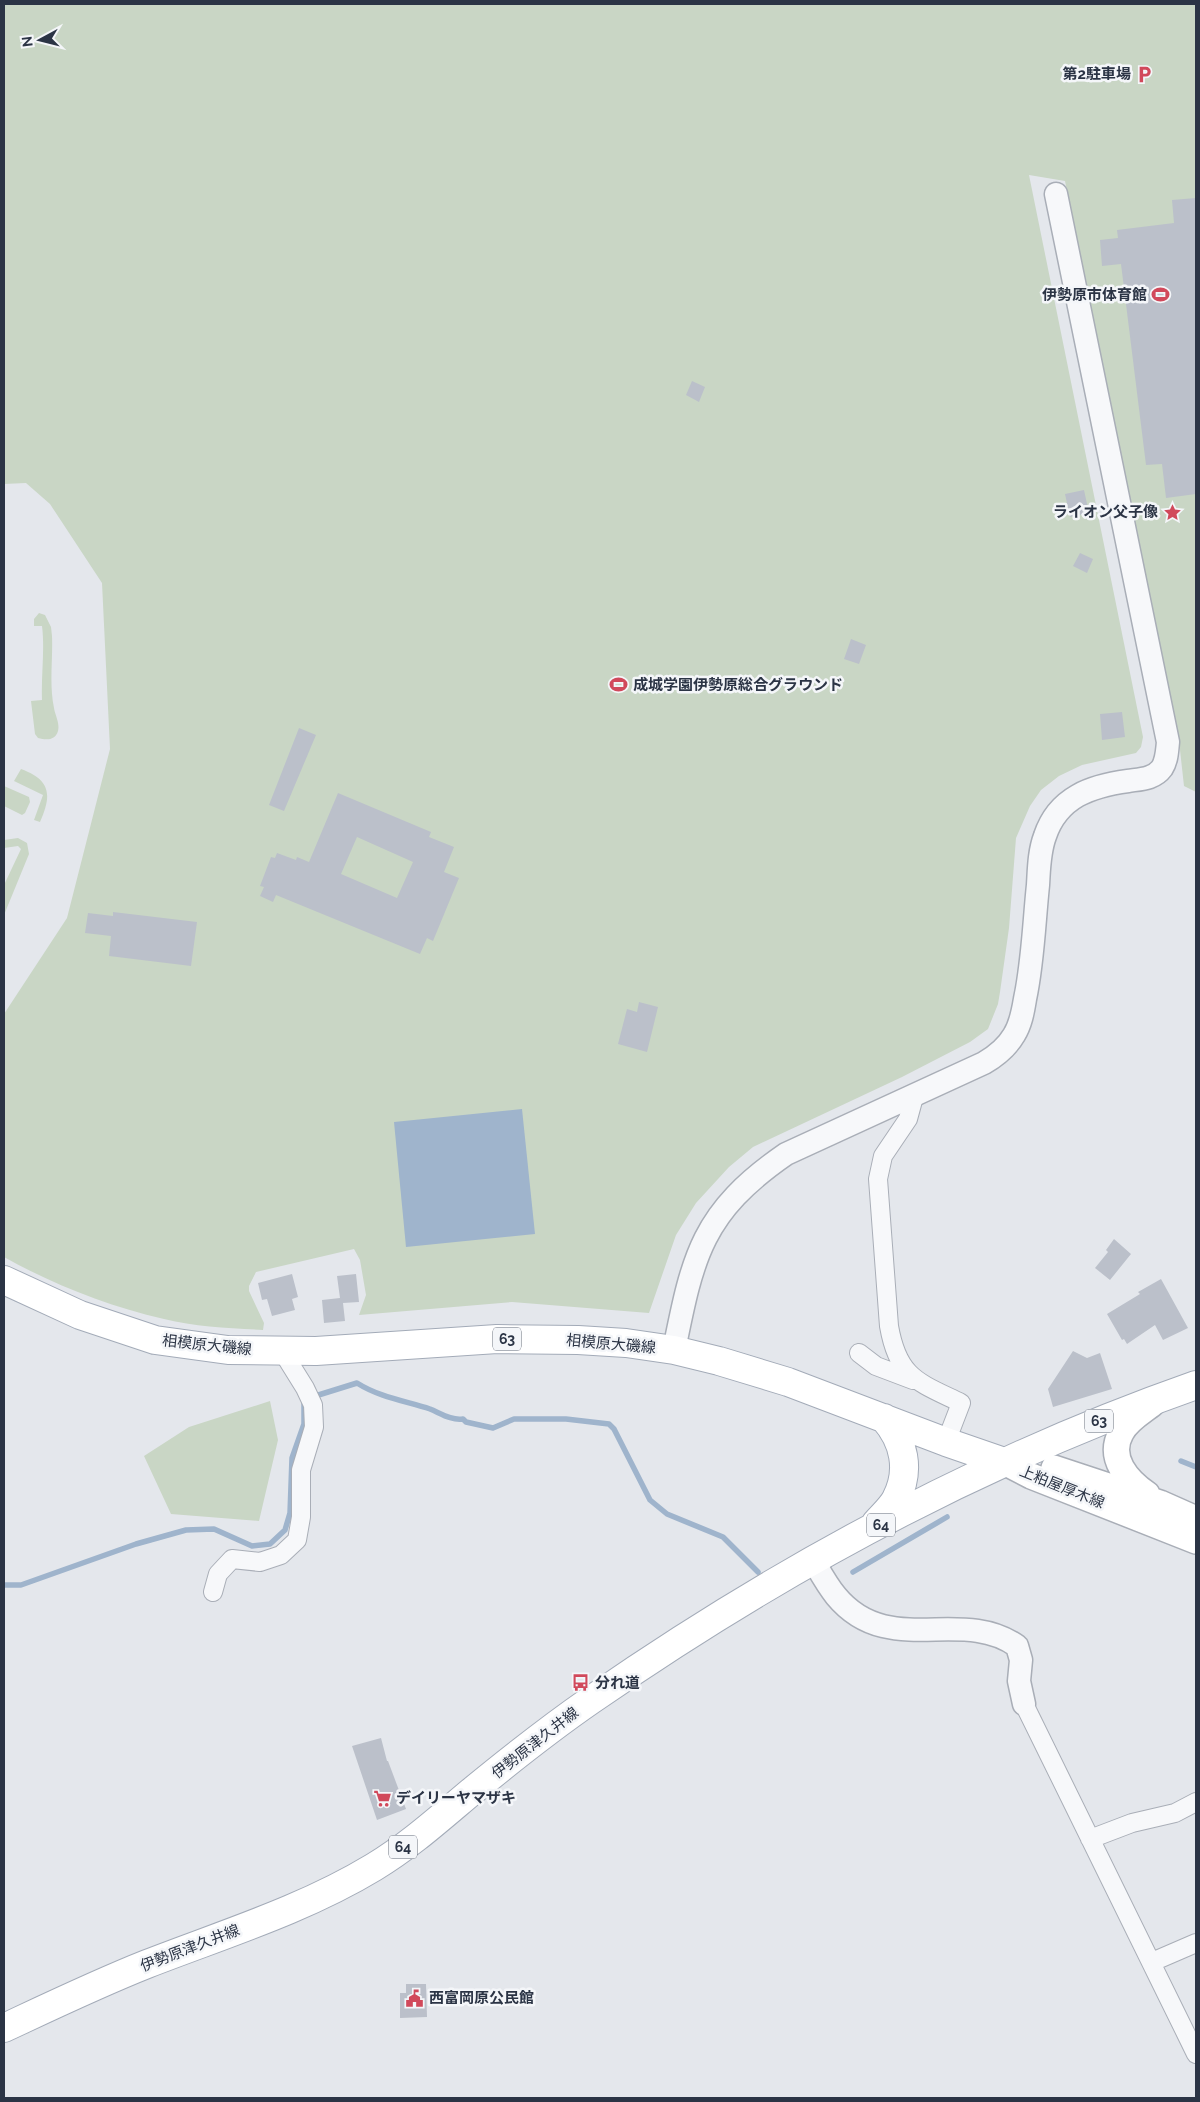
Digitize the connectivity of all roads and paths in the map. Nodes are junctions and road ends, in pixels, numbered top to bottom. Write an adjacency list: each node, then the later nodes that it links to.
1 (1056, 194): 2 (street)
2 (914, 1097): 4 (street); 7 (street)
3 (4, 1280): 5 (main road, 相模原大磯線 / 63)
4 (674, 1350): 5 (main road, 相模原大磯線 / 63); 10 (main road, 相模原大磯線 / 63)
5 (282, 1351): 18 (street)
6 (858, 1353): 7 (street)
7 (916, 1382): 11 (street)
8 (1196, 1385): 9 (main road, 63)
9 (1160, 1398): 12 (main road, 63); 13 (main road)
10 (884, 1418): 11 (main road, 相模原大磯線 / 63); 15 (main road)
11 (946, 1442): 12 (main road, 相模原大磯線 / 63)
12 (1004, 1462): 13 (main road, 上粕屋厚木線); 15 (main road, 伊勢原津久井線 / 64); 16 (main road, 上粕屋厚木線)
13 (1160, 1503): 14 (main road, 上粕屋厚木線)
14 (1196, 1519)
15 (870, 1530): 17 (main road, 伊勢原津久井線 / 64)
16 (1196, 1541)
17 (813, 1560): 19 (street); 24 (main road, 伊勢原津久井線 / 64)
18 (213, 1592)
19 (1024, 1704): 21 (street)
20 (1196, 1802): 21 (street)
21 (1090, 1839): 23 (street)
22 (1196, 1943): 23 (street)
23 (1152, 1962): 25 (street)
24 (4, 2028)
25 (1196, 2054)

